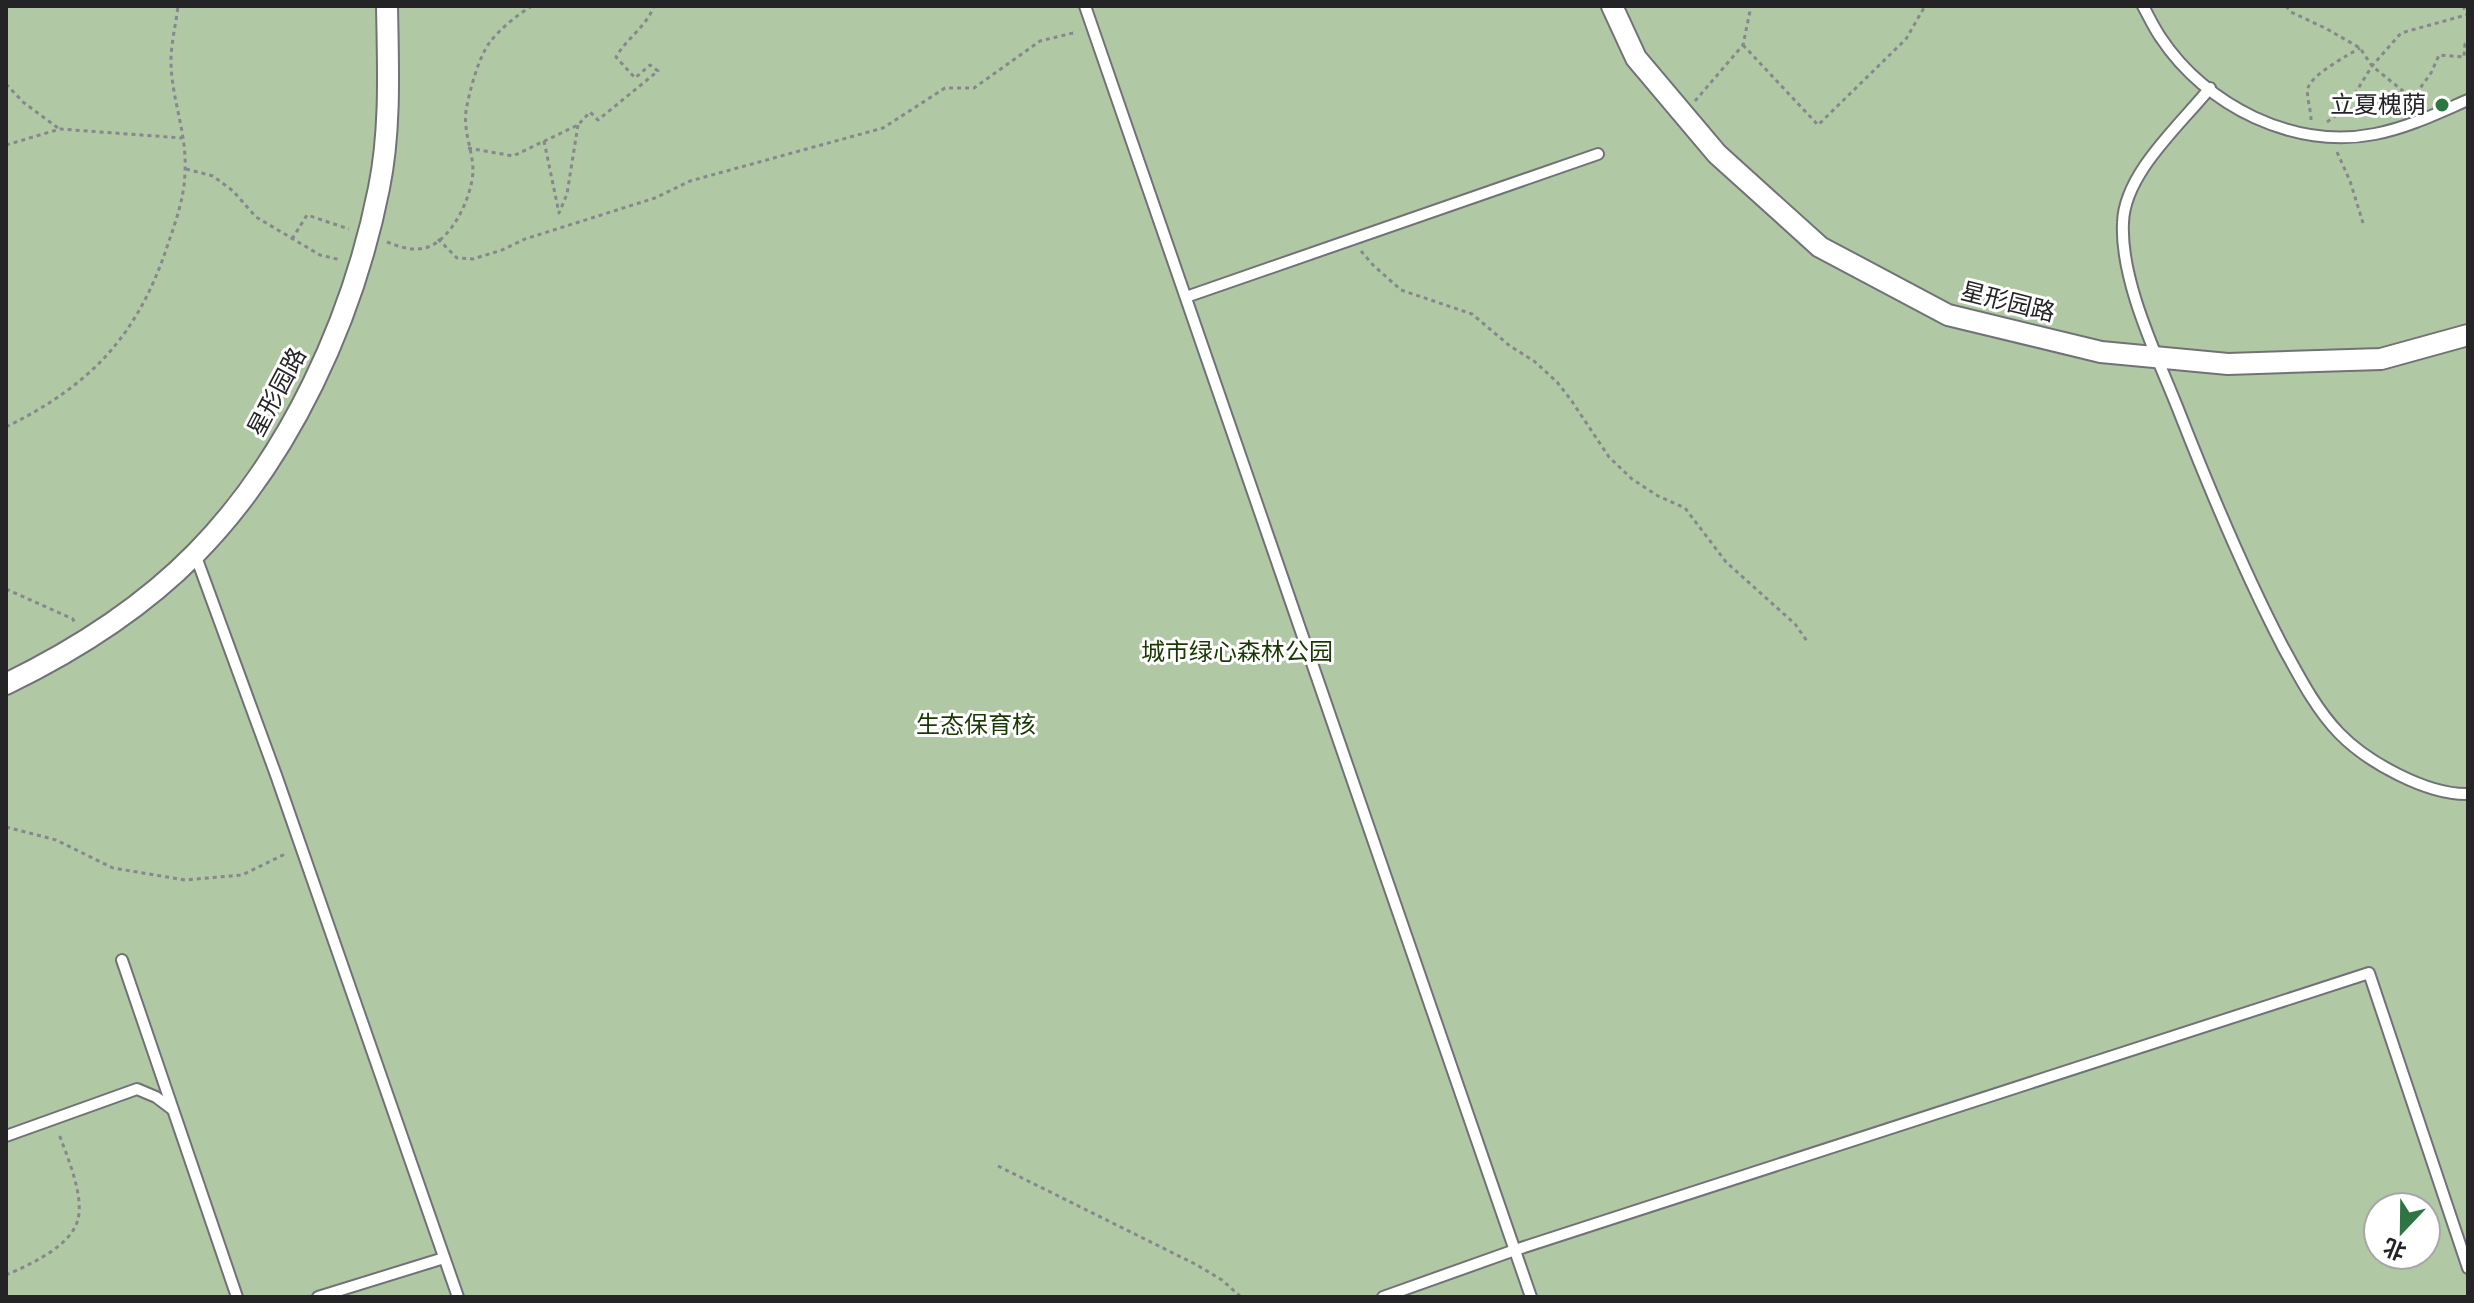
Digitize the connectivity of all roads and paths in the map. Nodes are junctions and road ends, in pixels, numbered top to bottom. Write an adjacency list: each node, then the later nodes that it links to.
1 (178, 6): 28 (path)
2 (387, 6): 35 (street, 星形园路)
3 (532, 6): 31 (path)
4 (654, 6): 24 (path)
5 (1085, 6): 13 (lane)
6 (1612, 6): 22 (street, 星形园路)
7 (1925, 6): 15 (path)
8 (2143, 6): 19 (lane)
9 (2286, 6): 16 (path)
10 (2463, 6): 12 (path)
11 (1750, 11): 15 (path)
12 (2467, 16): 17 (path)
13 (1093, 28): 37 (path); 40 (lane)
14 (2468, 44): 20 (path)
15 (1743, 45): 22 (path)
16 (2360, 48): 17 (path); 26 (path)
17 (2372, 66): 20 (path); 26 (path)
18 (6, 84): 25 (path)
19 (2210, 88): 26 (lane); 42 (lane)
20 (2416, 94): 23 (path)
21 (2468, 100): 23 (lane)
22 (1684, 114): 42 (street, 星形园路)
23 (2434, 115): 27 (lane)
24 (578, 125): 29 (path); 29 (path)
25 (60, 129): 28 (path); 30 (path)
26 (2311, 136): 27 (lane)
27 (2338, 136): 34 (path)
28 (182, 138): 33 (path)
29 (544, 141): 31 (path)
30 (6, 145)
31 (468, 148): 37 (path)
32 (1598, 154): 38 (lane)
33 (186, 169): 36 (path); 43 (path)
34 (2363, 223)
35 (367, 235): 36 (path); 37 (path); 39 (street, 星形园路)
36 (292, 239): 39 (path)
37 (438, 239)
38 (1351, 239): 40 (lane); 46 (path)
39 (360, 265): 44 (street, 星形园路)
40 (1186, 297): 57 (lane)
41 (2468, 335): 42 (street, 星形园路)
42 (2156, 357): 49 (lane)
43 (6, 427)
44 (195, 554): 47 (street, 星形园路); 51 (lane)
45 (6, 589): 47 (path)
46 (1807, 641)
47 (82, 642): 48 (street, 星形园路)
48 (6, 684)
49 (2468, 794)
50 (6, 827): 51 (path)
51 (301, 846): 58 (lane)
52 (122, 960): 53 (lane)
53 (174, 1110): 54 (lane); 61 (lane)
54 (53, 1119): 55 (lane); 60 (path)
55 (6, 1136)
56 (998, 1166): 64 (path)
57 (1515, 1250): 59 (lane); 65 (lane); 66 (lane)
58 (444, 1258): 62 (lane); 63 (lane)
59 (2468, 1268)
60 (6, 1275)
61 (237, 1297)
62 (318, 1297)
63 (458, 1297)
64 (1241, 1297)
65 (1383, 1297)
66 (1531, 1297)

